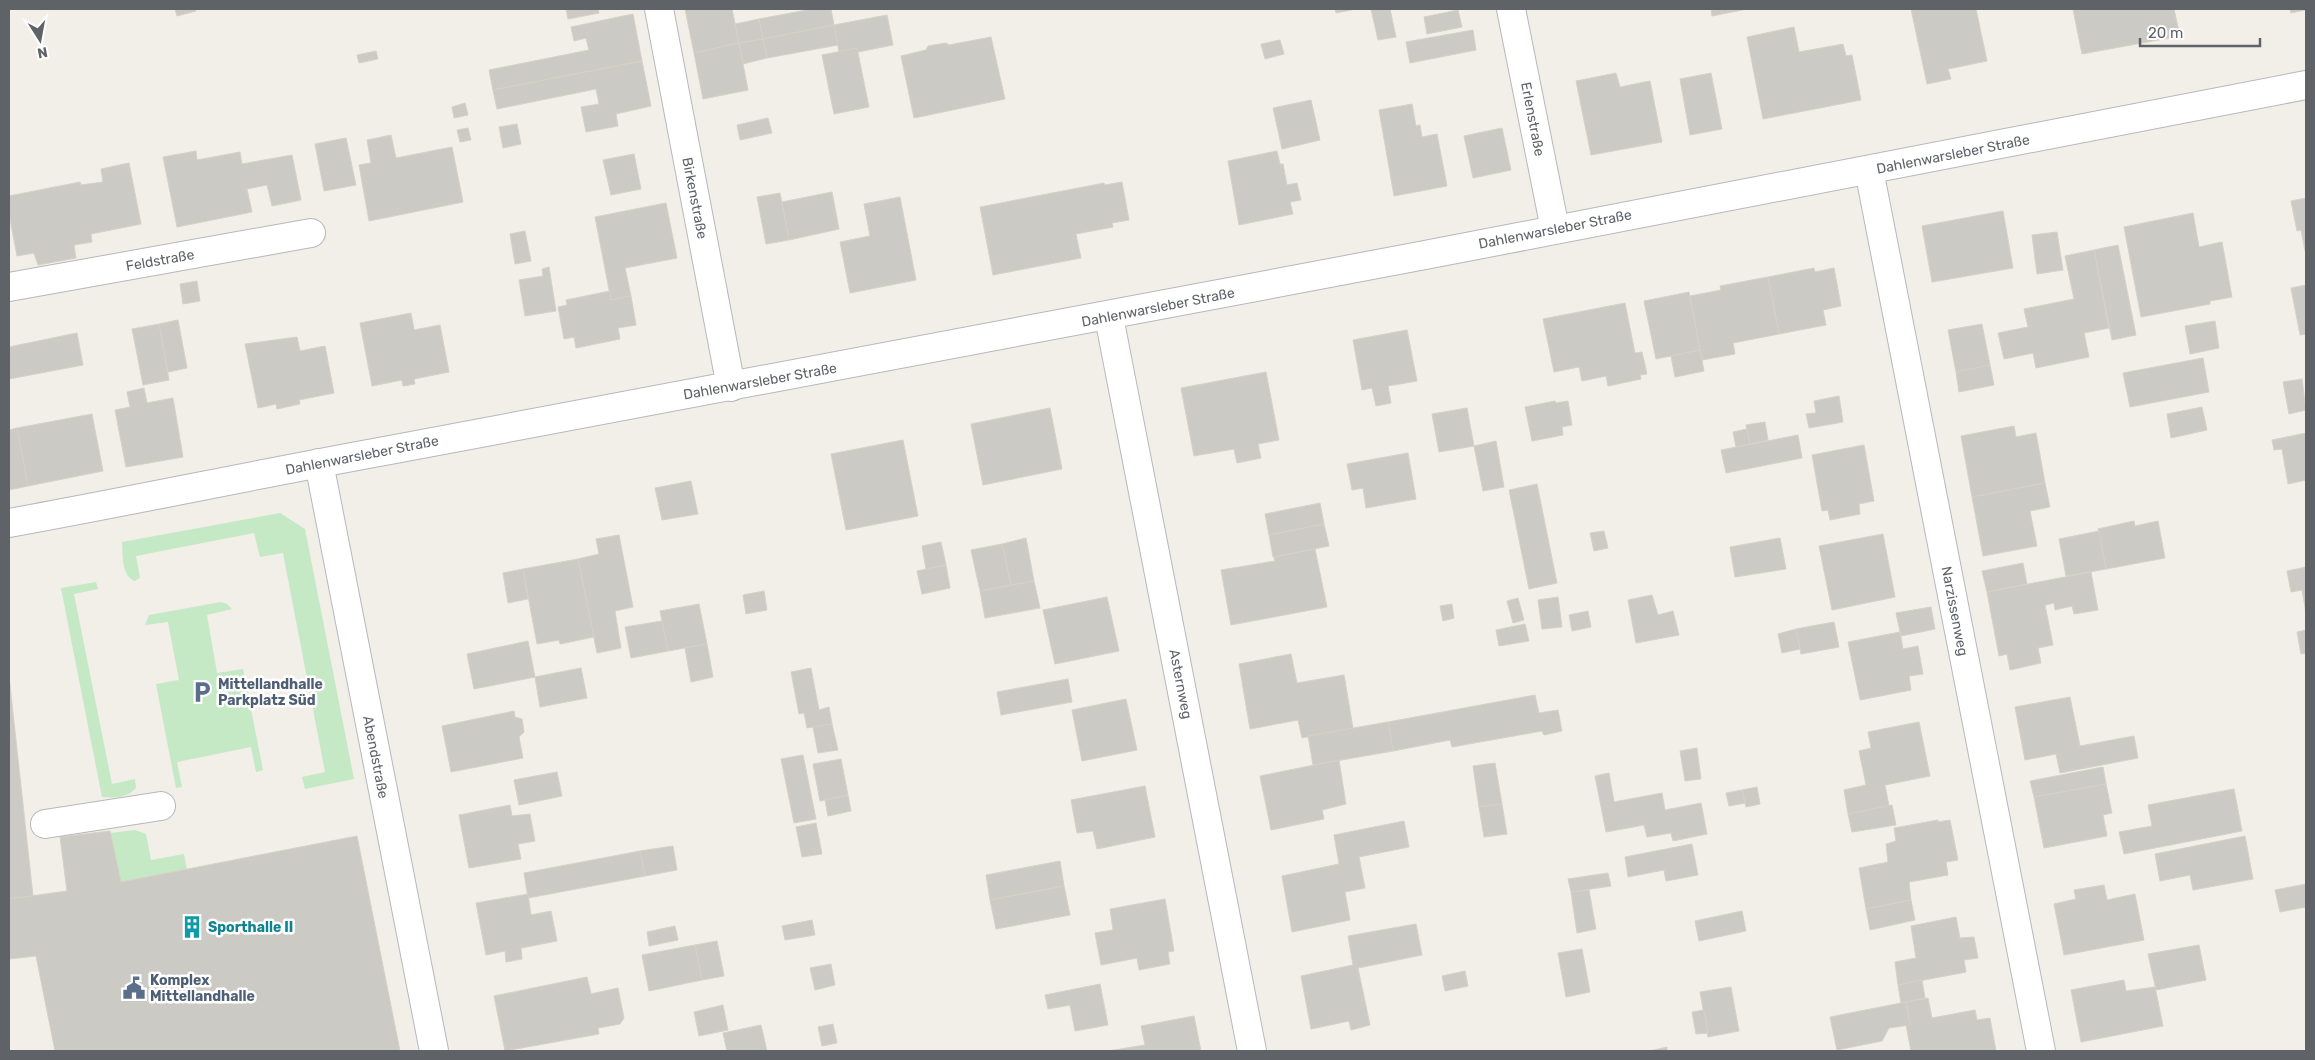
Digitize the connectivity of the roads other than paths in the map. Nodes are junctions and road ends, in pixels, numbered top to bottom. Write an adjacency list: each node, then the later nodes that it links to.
1 (659, 9): 9 (street, Birkenstraße)
2 (1511, 9): 5 (street, Erlenstraße)
3 (2306, 85): 4 (street, Dahlenwarsleber Straße)
4 (1869, 170): 5 (street, Dahlenwarsleber Straße); 16 (street, Narzissenweg)
5 (1555, 228): 8 (street, Dahlenwarsleber Straße)
6 (311, 234): 7 (street, Feldstraße)
7 (9, 287)
8 (1109, 316): 9 (street, Dahlenwarsleber Straße); 15 (street, Asternweg)
9 (731, 387): 10 (street, Dahlenwarsleber Straße)
10 (319, 463): 11 (street, Dahlenwarsleber Straße); 14 (street, Abendstraße)
11 (9, 522)
12 (162, 806): 13 (street)
13 (45, 824)
14 (434, 1051)
15 (1252, 1051)
16 (2041, 1051)

